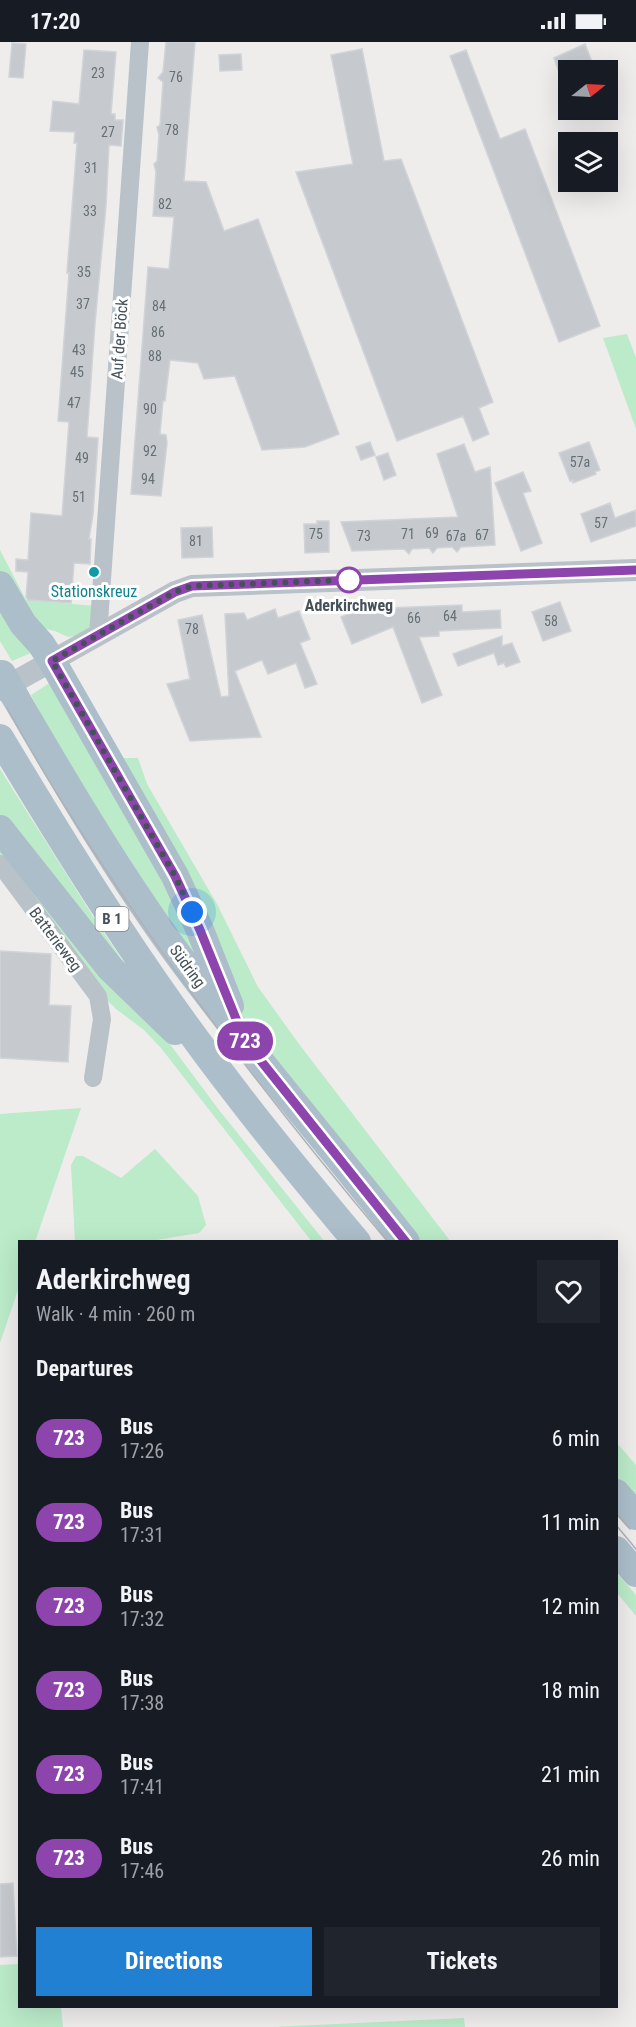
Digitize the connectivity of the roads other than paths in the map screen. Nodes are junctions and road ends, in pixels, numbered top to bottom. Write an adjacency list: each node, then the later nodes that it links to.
1 (140, 42): 4 (street, Auf der Böck)
2 (636, 570): 4 (street)
3 (0, 585): 5 (main road)
4 (99, 636): 5 (street)
5 (52, 661): 6 (street); 10 (main road)
6 (4, 682): 10 (main road, Südring / B 1)
7 (0, 738): 12 (main road, B 1)
8 (0, 829): 12 (main road)
9 (0, 864): 11 (street, Batterieweg)
10 (245, 1041): 14 (main road, Südring / B 1)
11 (93, 1078)
12 (236, 1092): 13 (main road, B 1)
13 (355, 1240)
14 (404, 1240)
15 (618, 1495): 16 (main road)
16 (636, 1516)
17 (618, 1552): 18 (main road)
18 (636, 1573)

